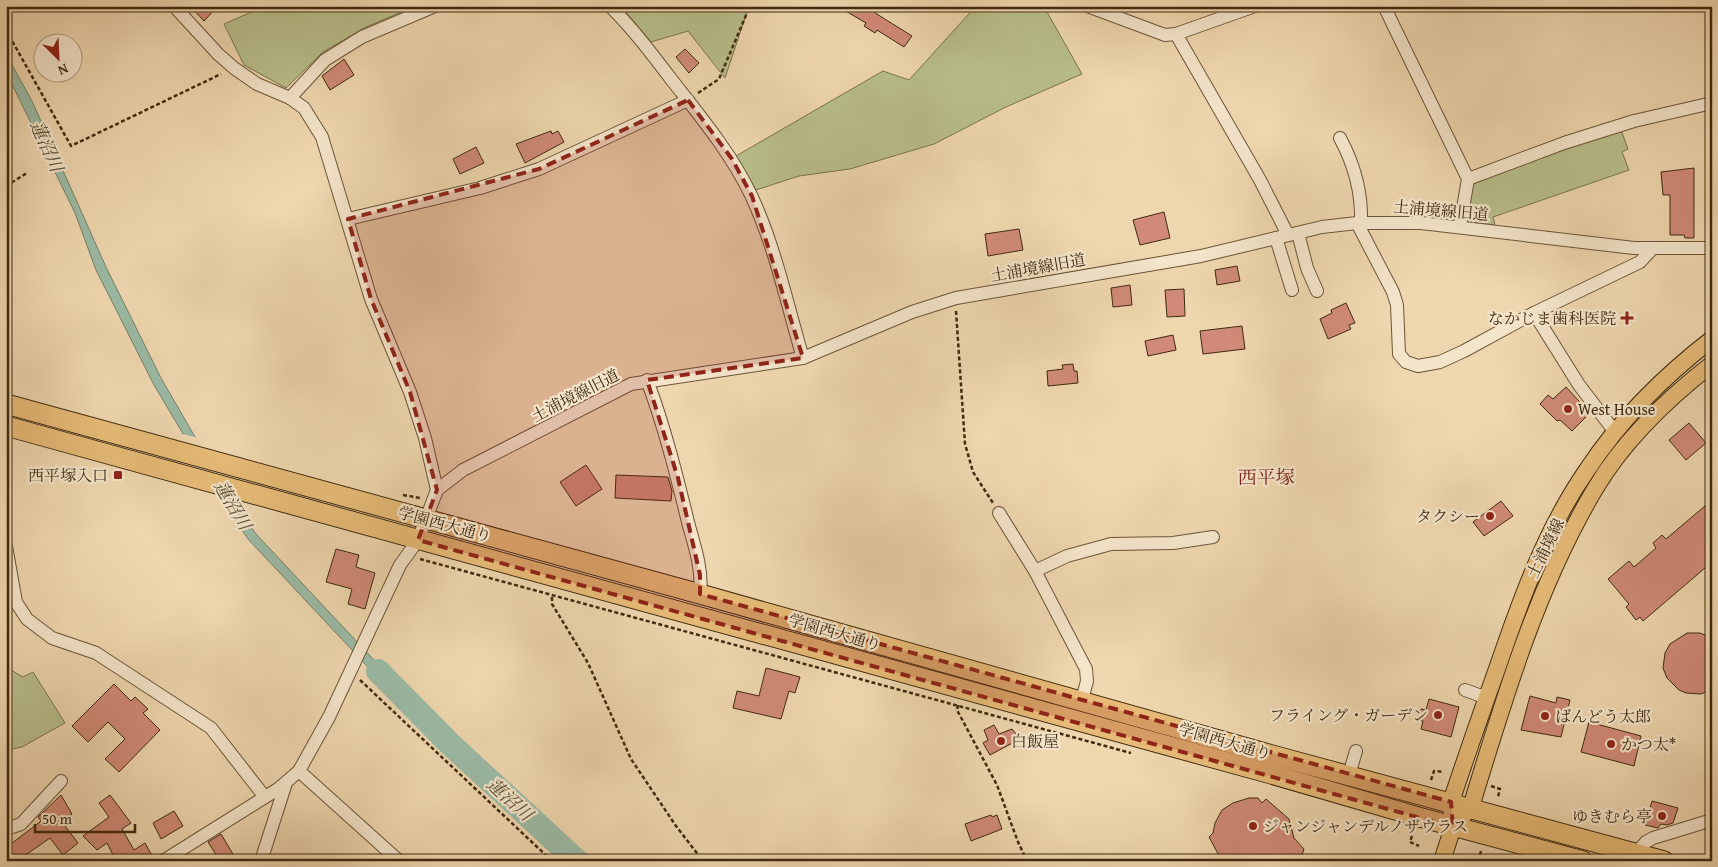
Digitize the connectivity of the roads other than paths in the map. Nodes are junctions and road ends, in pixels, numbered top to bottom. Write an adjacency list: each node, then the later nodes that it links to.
1 (174, 6): 8 (street)
2 (435, 6): 8 (street)
3 (610, 6): 9 (street)
4 (1087, 6): 7 (street)
5 (1254, 6): 7 (street)
6 (1384, 6): 12 (street)
7 (1176, 34): 16 (street)
8 (290, 98): 13 (street)
9 (688, 100): 13 (street); 23 (street)
10 (1712, 103): 12 (street)
11 (1340, 138): 14 (street)
12 (1468, 179): 15 (street)
13 (348, 219): 29 (street)
14 (1359, 222): 15 (street, 土浦境線旧道); 16 (street, 土浦境線旧道); 21 (street)
15 (1460, 226): 18 (street, 土浦境線旧道)
16 (1287, 235): 19 (street); 20 (street); 23 (street, 土浦境線旧道)
17 (1712, 248): 18 (street, 土浦境線旧道)
18 (1652, 249): 21 (street)
19 (1292, 290)
20 (1317, 291)
21 (1534, 313): 28 (street)
22 (1712, 339): 28 (main road, 土浦境線)
23 (803, 358): 25 (street, 土浦境線旧道)
24 (1712, 364): 47 (main road, 土浦境線)
25 (647, 380): 29 (street, 土浦境線旧道); 36 (street)
26 (6, 404): 31 (highway, 学園西大通り)
27 (6, 426): 34 (highway, 学園西大通り)
28 (1615, 432): 38 (main road, 土浦境線)
29 (437, 490): 31 (street)
30 (999, 513): 35 (street)
31 (426, 519): 34 (street); 36 (highway, 学園西大通り)
32 (1213, 537): 35 (street)
33 (6, 546): 45 (street)
34 (417, 550): 41 (street); 49 (highway, 学園西大通り)
35 (1035, 571): 39 (street)
36 (700, 594): 39 (highway, 学園西大通り)
37 (1465, 690): 38 (street)
38 (1487, 698): 46 (main road, 土浦境線)
39 (1082, 700): 42 (highway, 学園西大通り)
40 (1356, 751): 42 (street)
41 (299, 771): 44 (street); 54 (street)
42 (1349, 775): 46 (highway, 学園西大通り)
43 (61, 780): 50 (street)
44 (286, 783): 45 (street); 53 (street)
45 (264, 796): 52 (street)
46 (1451, 802): 47 (highway, 学園西大通り); 49 (main road)
47 (1471, 807): 49 (main road); 51 (highway, 学園西大通り)
48 (1712, 820): 51 (street)
49 (1453, 827): 55 (main road); 56 (highway, 学園西大通り)
50 (6, 829)
51 (1636, 853): 57 (highway, 学園西大通り)
52 (162, 861)
53 (261, 861)
54 (399, 861)
55 (1442, 861)
56 (1583, 861)
57 (1664, 861)

